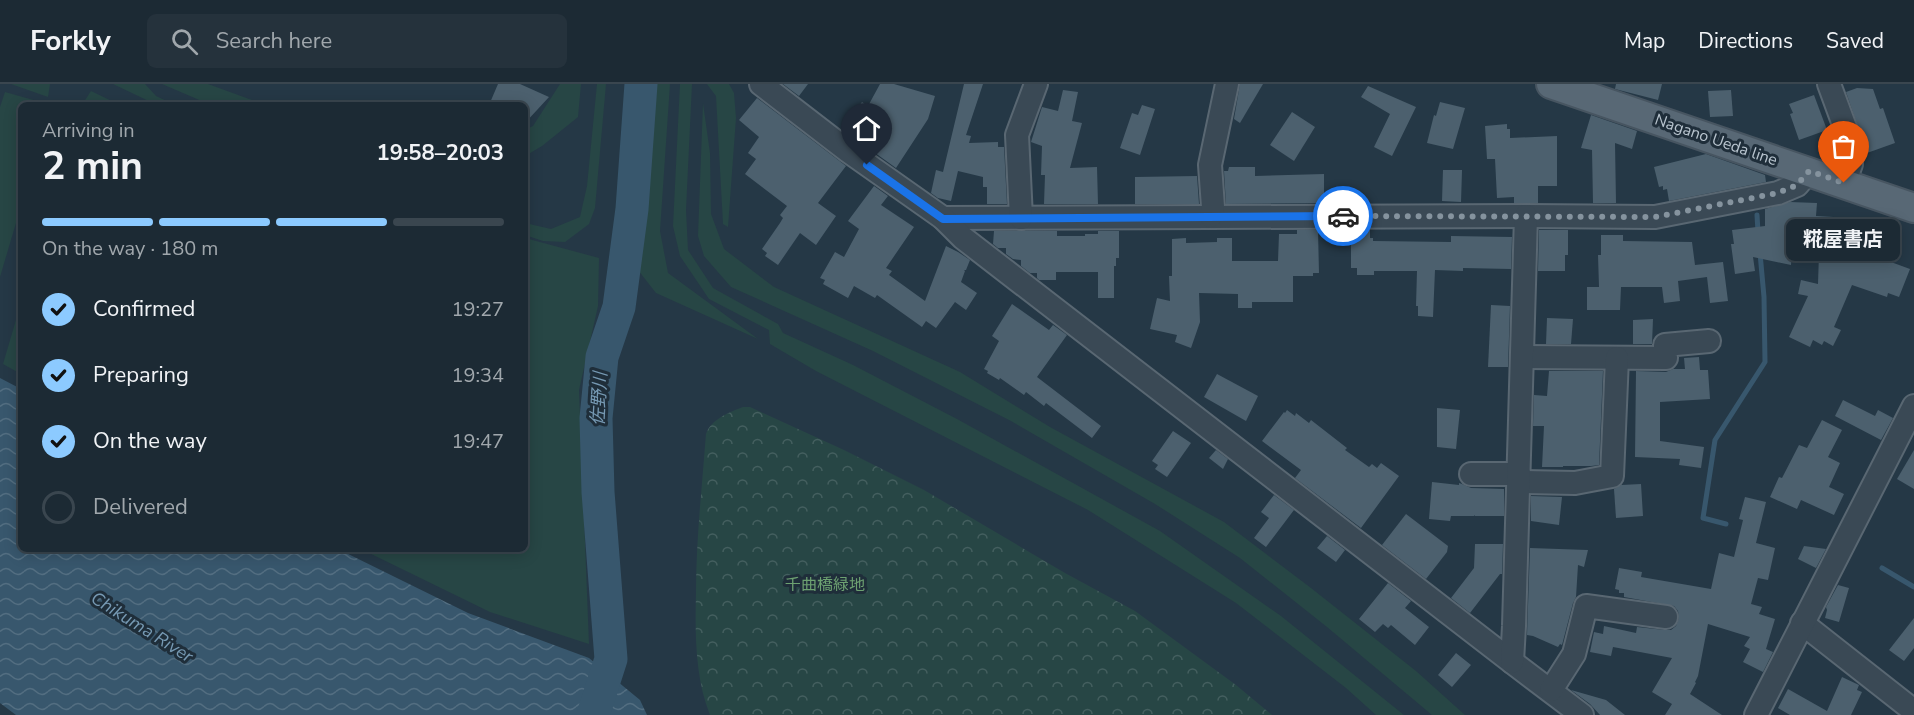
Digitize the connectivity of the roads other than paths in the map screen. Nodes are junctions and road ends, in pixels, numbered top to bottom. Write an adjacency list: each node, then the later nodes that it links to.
1 (761, 84): 12 (street)
2 (1036, 84): 11 (street)
3 (1227, 84): 9 (street)
4 (1551, 84): 6 (main road, Nagano Ueda line)
5 (1829, 84): 7 (street)
6 (1809, 171): 7 (main road, Nagano Ueda line); 10 (street)
7 (1844, 183): 8 (main road, Nagano Ueda line)
8 (1914, 208)
9 (1211, 216): 10 (street); 11 (street)
10 (1526, 216): 14 (street)
11 (1021, 218): 12 (street)
12 (943, 219): 21 (street)
13 (1709, 341): 15 (street)
14 (1522, 357): 15 (street); 18 (street)
15 (1617, 358): 18 (street)
16 (1914, 406): 20 (street)
17 (1471, 474): 18 (street)
18 (1519, 478): 21 (street)
19 (1666, 617): 22 (street)
20 (1802, 623): 23 (street); 25 (street)
21 (1512, 662): 22 (street)
22 (1551, 690): 24 (street)
23 (1914, 711)
24 (1582, 715)
25 (1756, 715)

